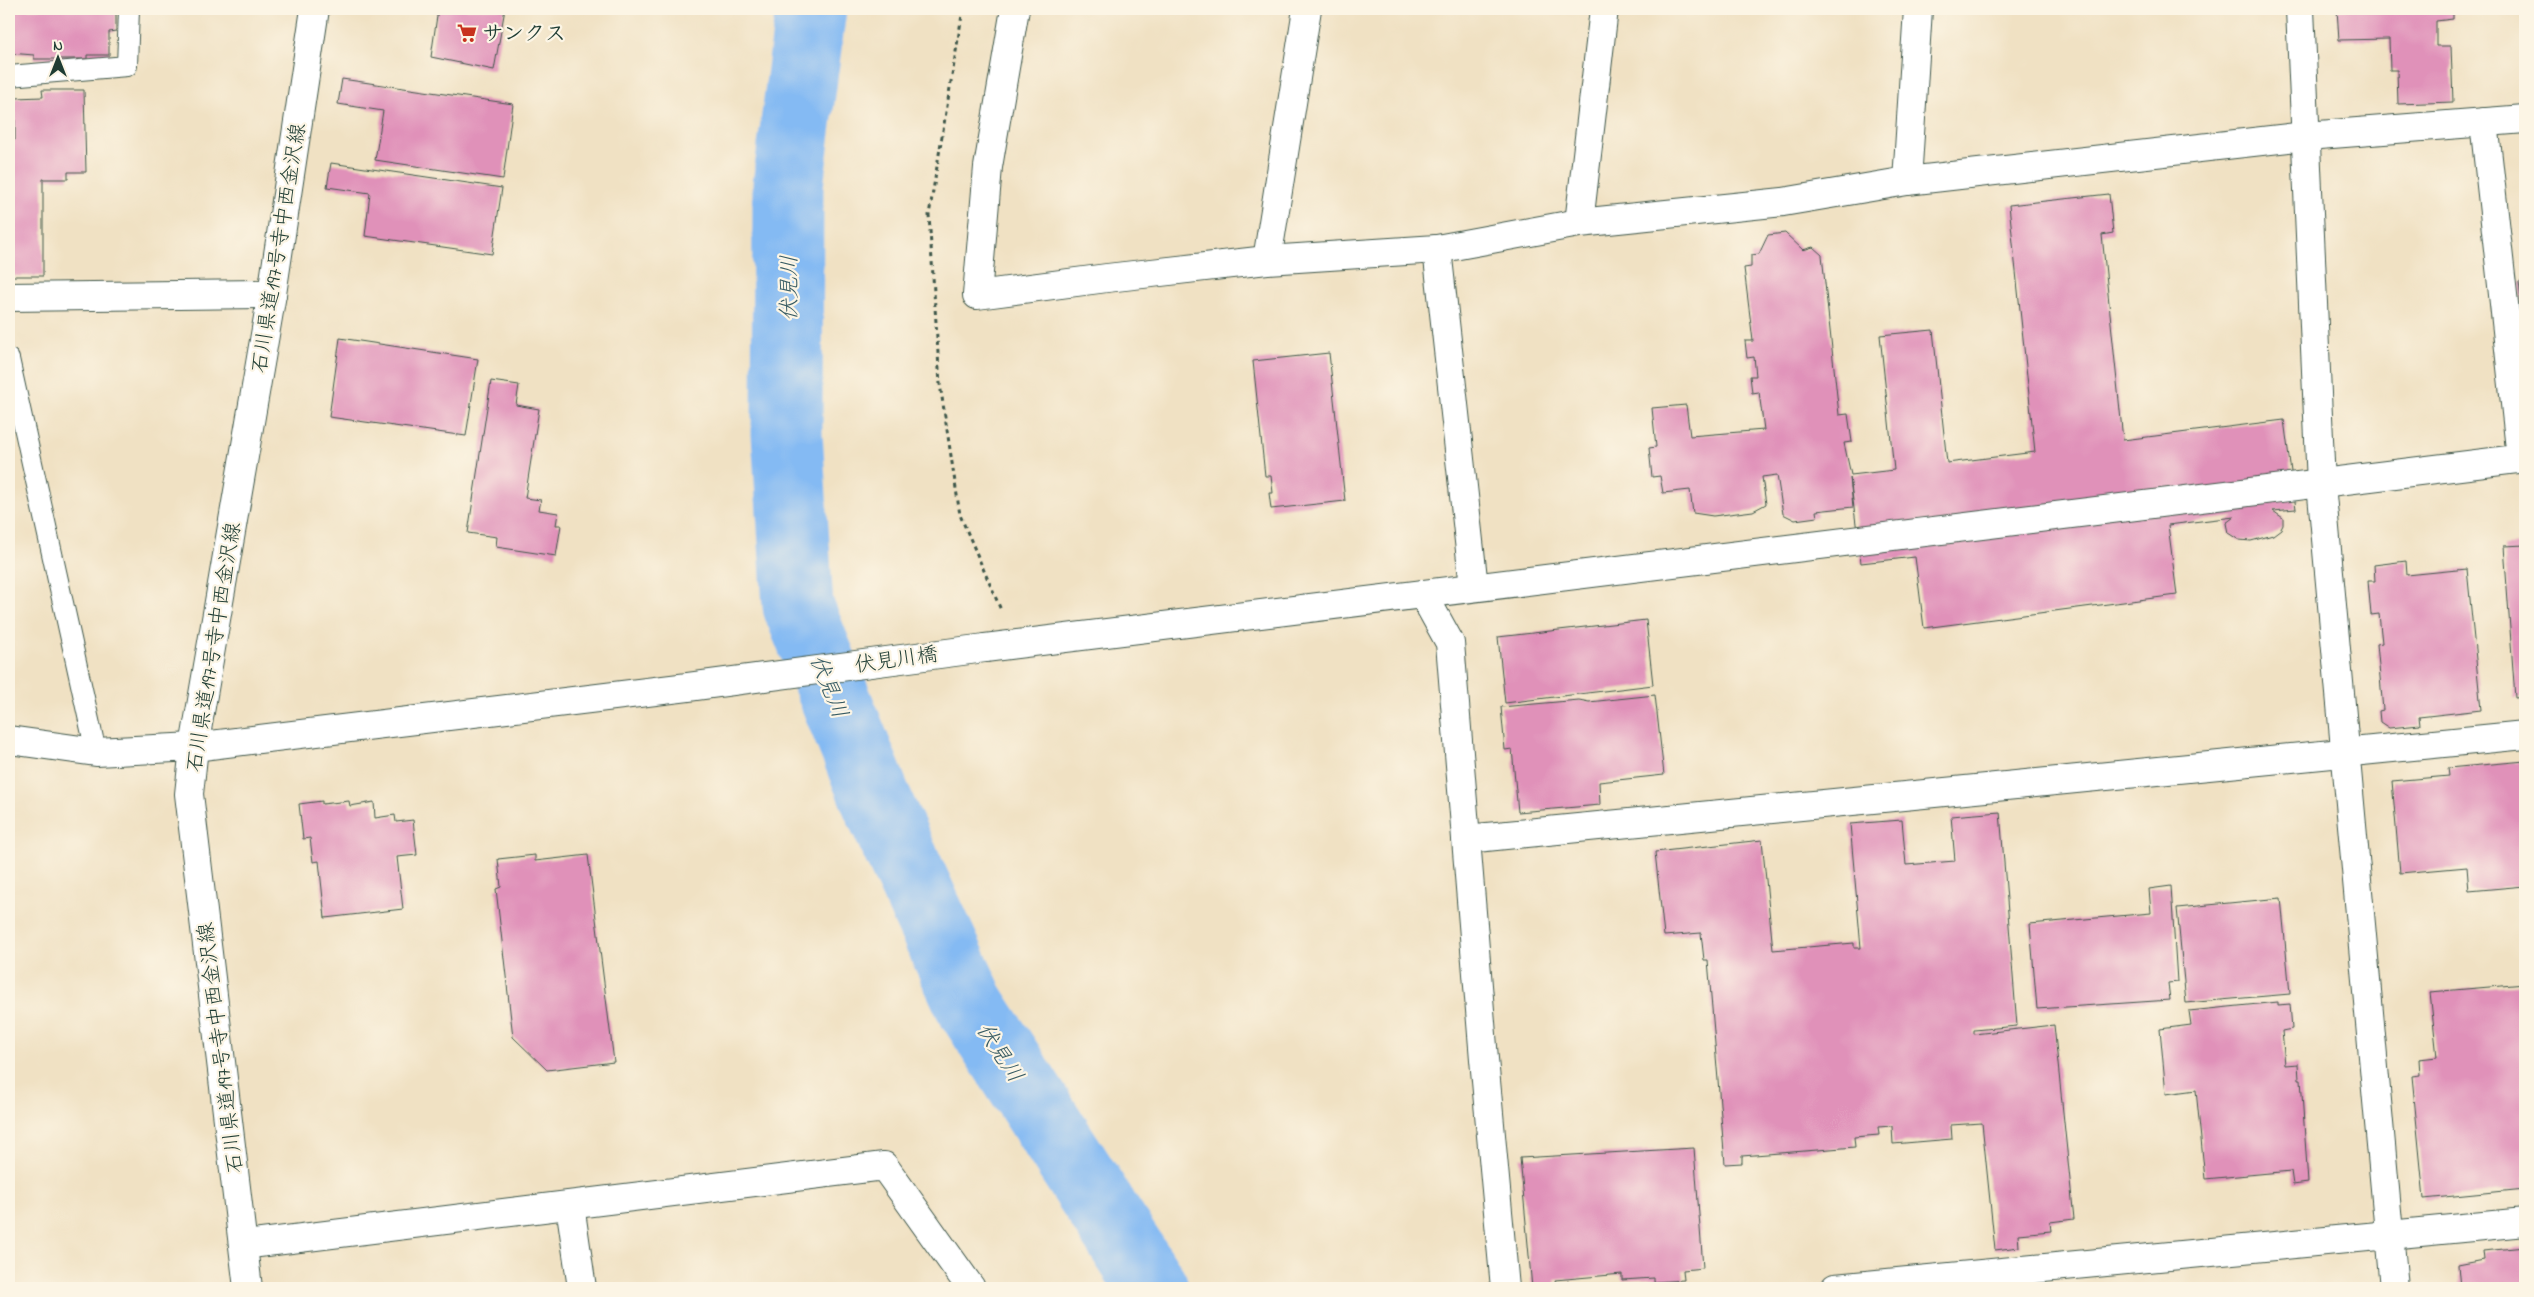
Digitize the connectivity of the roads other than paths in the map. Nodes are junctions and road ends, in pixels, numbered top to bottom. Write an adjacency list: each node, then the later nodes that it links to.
1 (129, 9): 8 (lane)
2 (315, 9): 16 (street, 石川県道197号寺中西金沢線)
3 (1015, 9): 15 (street)
4 (1307, 9): 15 (street)
5 (1604, 9): 13 (street)
6 (1918, 9): 12 (street)
7 (2300, 9): 11 (street)
8 (9, 76)
9 (2525, 119): 10 (street)
10 (2484, 122): 11 (street); 19 (street)
11 (2306, 136): 12 (street); 20 (street)
12 (1907, 181): 13 (street)
13 (1579, 223): 14 (street)
14 (1438, 249): 15 (street); 21 (street)
15 (1267, 260)
16 (272, 294): 17 (street); 25 (street, 石川県道197号寺中西金沢線)
17 (9, 297)
18 (9, 359): 26 (lane)
19 (2523, 458): 20 (street, 伏見川橋)
20 (2321, 484): 21 (street, 伏見川橋); 27 (street)
21 (1474, 587): 22 (street, 伏見川橋)
22 (1423, 594): 25 (street, 伏見川橋); 28 (street)
23 (2525, 735): 27 (street)
24 (9, 740): 26 (street, 伏見川橋)
25 (194, 746): 26 (street, 伏見川橋); 32 (street, 石川県道197号寺中西金沢線)
26 (96, 752)
27 (2346, 753): 28 (street); 31 (street)
28 (1466, 839): 36 (street)
29 (570, 1205): 32 (street); 34 (street); 35 (street)
30 (2525, 1222): 31 (street)
31 (2390, 1235): 37 (street); 38 (street)
32 (244, 1244): 33 (street, 石川県道197号寺中西金沢線)
33 (248, 1288)
34 (582, 1288)
35 (971, 1288)
36 (1505, 1288)
37 (1835, 1288)
38 (2394, 1288)

